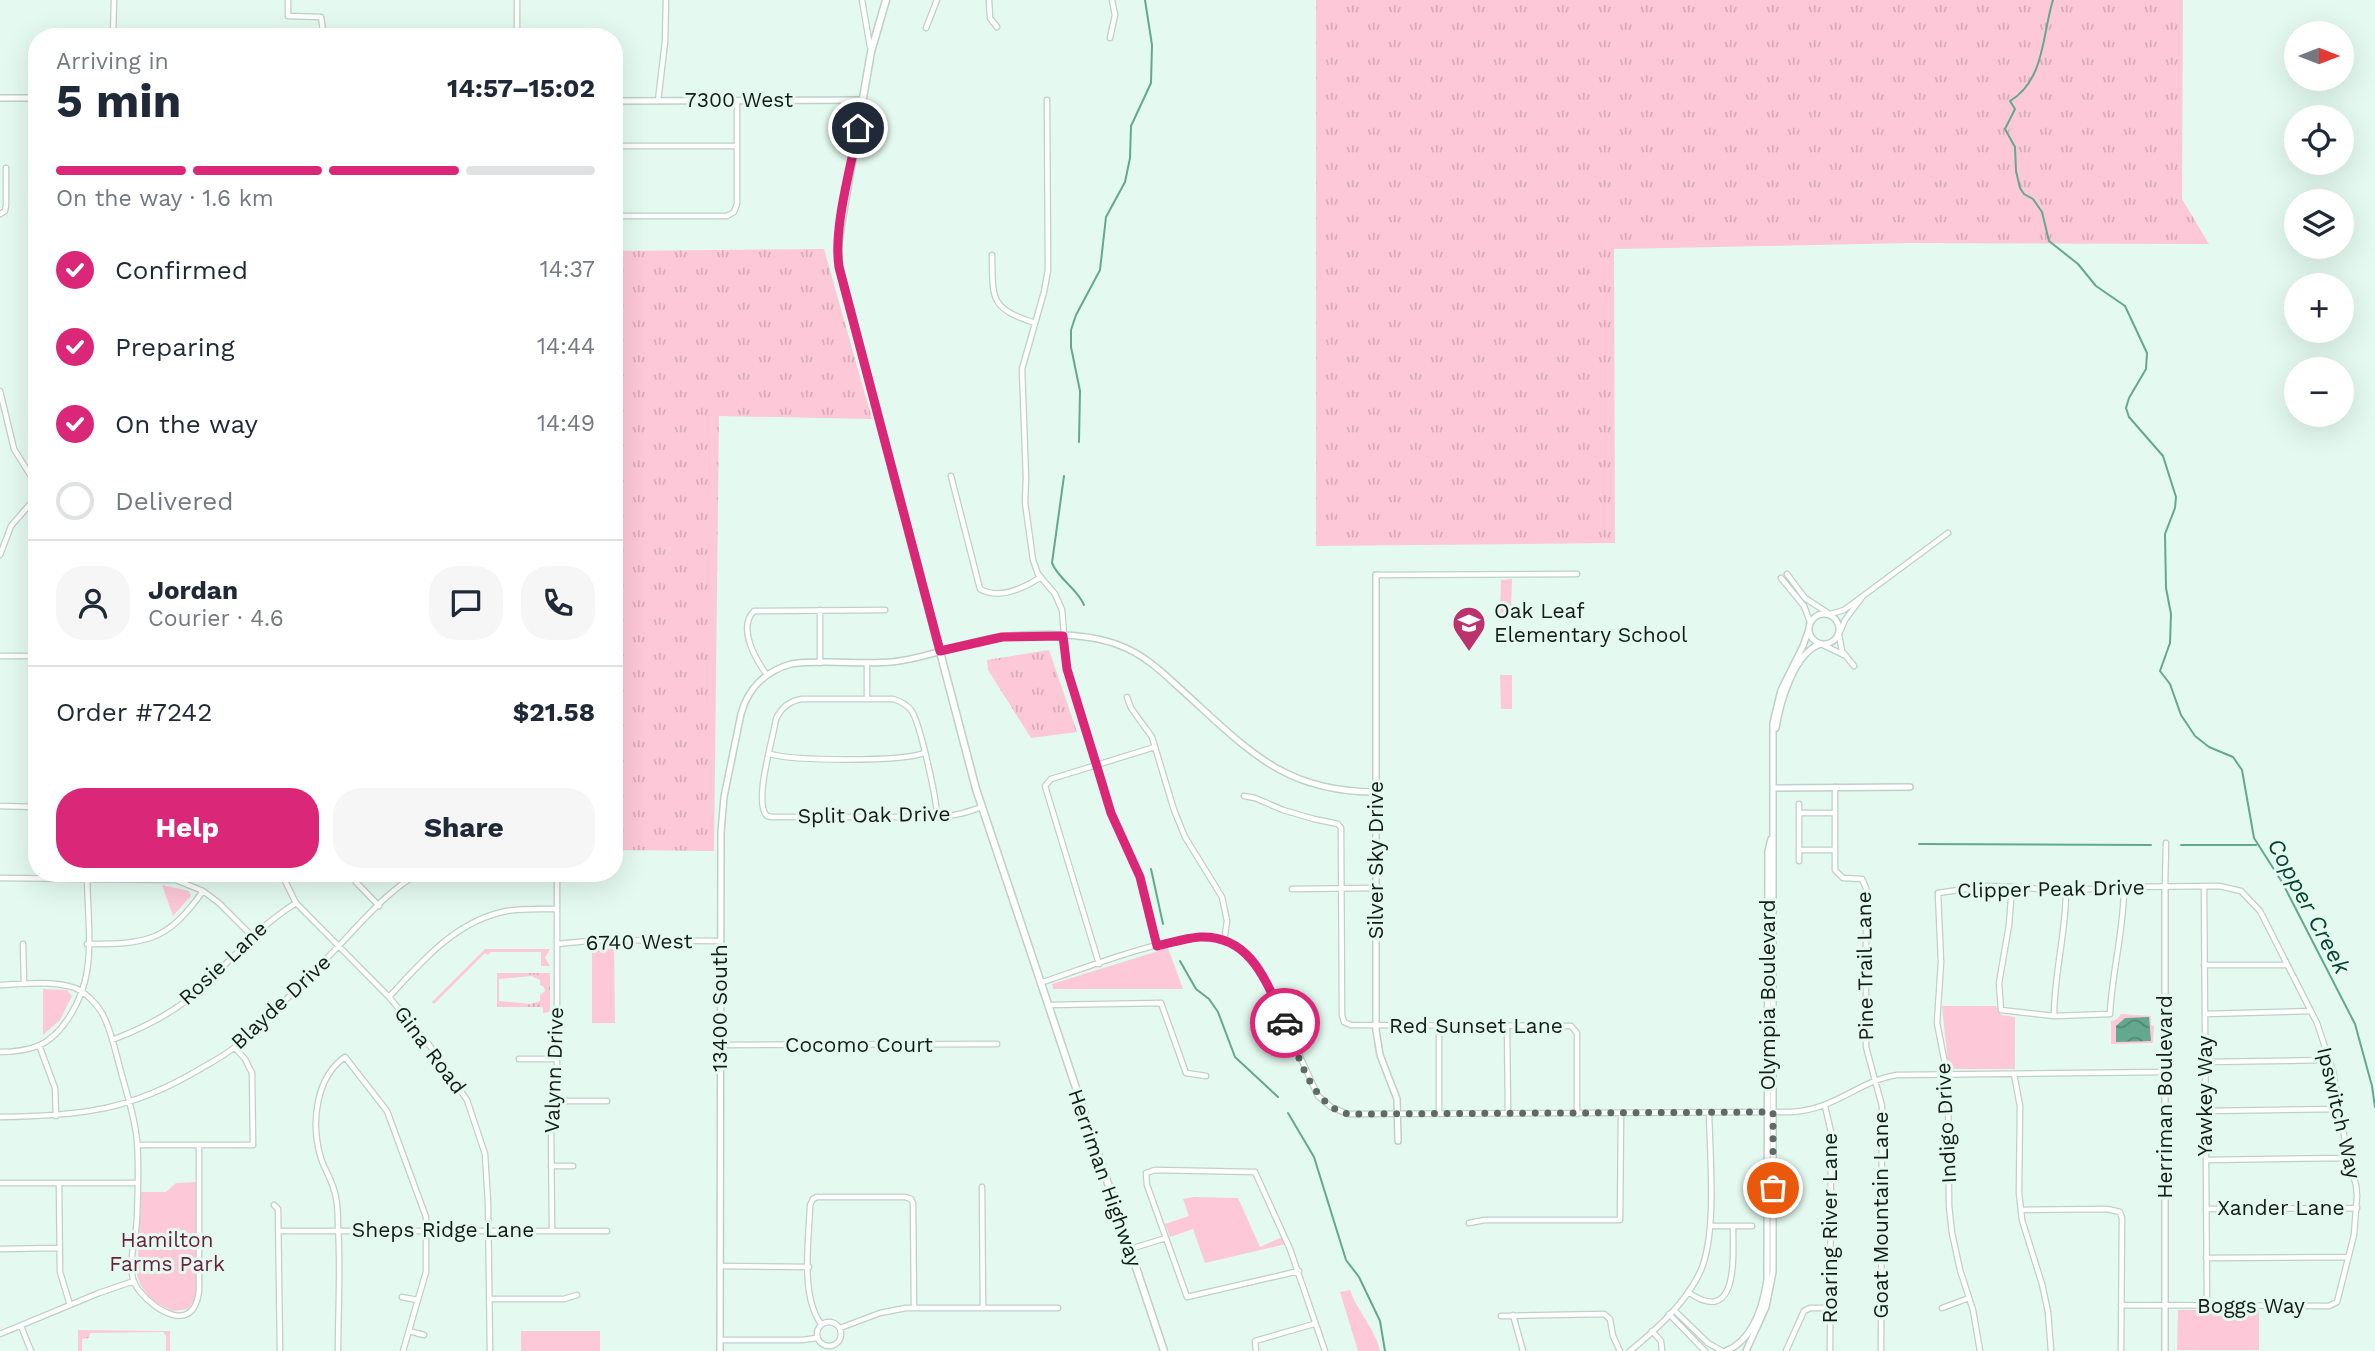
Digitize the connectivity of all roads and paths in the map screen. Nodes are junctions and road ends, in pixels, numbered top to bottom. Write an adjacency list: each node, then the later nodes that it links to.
1 (114, 0): 11 (street)
2 (288, 0): 12 (street)
3 (517, 0): 13 (street)
4 (666, 0): 22 (street)
5 (862, 0): 16 (street)
6 (886, 0): 16 (main road)
7 (937, 0): 14 (street)
8 (989, 0): 10 (street)
9 (1112, 0): 15 (street)
10 (997, 27)
11 (114, 28)
12 (323, 28)
13 (517, 28)
14 (926, 28)
15 (1110, 38)
16 (871, 51): 19 (main road)
17 (0, 98): 18 (street)
18 (28, 98)
19 (863, 100): 23 (street, 7300 West); 50 (main road)
20 (1047, 100): 30 (street)
21 (623, 101): 22 (street, 7300 West)
22 (658, 101): 23 (street, 7300 West)
23 (737, 101): 25 (street)
24 (623, 146): 25 (street)
25 (737, 146): 28 (street)
26 (6, 168): 27 (street)
27 (0, 214)
28 (623, 216)
29 (992, 255): 30 (street)
30 (1035, 323): 40 (street)
31 (0, 391): 32 (street)
32 (28, 472)
33 (951, 477): 40 (street)
34 (28, 506): 36 (street)
35 (1948, 533): 42 (street)
36 (0, 555)
37 (1577, 574): 39 (street)
38 (1787, 574): 45 (street)
39 (1376, 575): 68 (street, Silver Sky Drive)
40 (1041, 577): 48 (street)
41 (1781, 578): 46 (street)
42 (1863, 595): 45 (street); 47 (street)
43 (820, 610): 44 (street); 54 (street); 57 (street)
44 (885, 610)
45 (1829, 614): 46 (street); 47 (street)
46 (1810, 625): 49 (street); 61 (street, Olympia Boulevard)
47 (1839, 634): 49 (street); 53 (street)
48 (1063, 636): 50 (street); 64 (street); 68 (street)
49 (1821, 644): 53 (street); 61 (street, Olympia Boulevard)
50 (940, 651): 55 (street); 73 (main road, Herriman Highway)
51 (0, 656): 52 (street)
52 (28, 656)
53 (1845, 656): 56 (street)
54 (820, 663): 55 (street); 57 (street)
55 (867, 663): 59 (street)
56 (1854, 666)
57 (767, 675): 103 (street, 13400 South)
58 (1127, 697): 60 (street)
59 (867, 699): 62 (street); 63 (street)
60 (1155, 747): 64 (street); 104 (street)
61 (1773, 749): 66 (street, Olympia Boulevard)
62 (924, 753): 63 (street); 76 (street)
63 (770, 754): 76 (street, Split Oak Drive)
64 (1096, 765): 108 (street); 110 (street)
65 (1910, 787): 67 (street)
66 (1773, 788): 67 (street); 146 (street, Olympia Boulevard)
67 (1835, 788): 75 (street, Pine Trail Lane)
68 (1376, 792): 94 (street, Silver Sky Drive)
69 (1244, 796): 93 (street, Red Sunset Lane)
70 (1799, 804): 74 (street)
71 (0, 806): 72 (street)
72 (28, 807)
73 (982, 807): 76 (street, Split Oak Drive); 113 (main road, Herriman Highway)
74 (1799, 813): 75 (street); 78 (street)
75 (1835, 813): 79 (street, Pine Trail Lane)
76 (937, 817)
77 (2166, 843): 92 (street, Herriman Boulevard)
78 (1799, 850): 79 (street); 80 (street)
79 (1835, 850): 139 (street, Pine Trail Lane)
80 (1799, 861)
81 (28, 877): 82 (street)
82 (0, 878)
83 (87, 882): 106 (street)
84 (182, 882): 96 (street)
85 (286, 882): 99 (street, Gina Road)
86 (356, 882): 100 (street)
87 (405, 882): 100 (street, Blayde Drive)
88 (557, 882): 101 (street, Valynn Drive)
89 (2204, 886): 92 (street, Ipswitch Way); 111 (street, Yawkey Way); 112 (street, Ipswitch Way)
90 (2012, 887): 97 (street, Clipper Peak Drive); 98 (street, Clipper Peak Drive); 121 (street)
91 (2124, 887): 92 (street, Clipper Peak Drive); 97 (street, Clipper Peak Drive); 121 (street)
92 (2165, 887): 135 (street, Herriman Boulevard)
93 (1342, 888): 94 (street); 95 (street); 122 (street, Red Sunset Lane)
94 (1376, 888): 122 (street, Silver Sky Drive)
95 (1292, 889)
96 (203, 891): 102 (street); 106 (street)
97 (2066, 891): 121 (street)
98 (1938, 893): 136 (street, Indigo Drive)
99 (296, 903): 102 (street, Rosie Lane); 109 (street, Gina Road)
100 (379, 906): 109 (street, Blayde Drive)
101 (557, 909): 107 (street, Valynn Drive); 117 (street)
102 (252, 936): 125 (street, Rosie Lane)
103 (720, 941): 107 (street, 6740 West); 128 (street, 13400 South)
104 (1224, 941): 108 (street); 148 (street)
105 (23, 944): 114 (street)
106 (87, 944): 116 (street)
107 (557, 944): 132 (street, Valynn Drive)
108 (1157, 946): 110 (street)
109 (338, 947): 117 (street, Gina Road); 129 (street, Blayde Drive)
110 (1099, 964): 113 (street)
111 (2204, 965): 112 (street); 120 (street, Yawkey Way)
112 (2287, 965): 119 (street, Ipswitch Way)
113 (1040, 983): 118 (main road, Herriman Highway)
114 (24, 984): 115 (street); 116 (street)
115 (0, 985)
116 (82, 991): 125 (street); 127 (street)
117 (389, 997): 175 (street, Gina Road)
118 (1048, 1005): 138 (street); 183 (main road, Herriman Highway)
119 (2311, 1012): 120 (street); 133 (street, Ipswitch Way)
120 (2205, 1014): 134 (street, Yawkey Way)
121 (2054, 1016)
122 (1376, 1025): 123 (street, Red Sunset Lane); 148 (street, Silver Sky Drive)
123 (1439, 1025): 124 (street, Red Sunset Lane); 149 (street)
124 (1507, 1025): 150 (street); 151 (street, Red Sunset Lane)
125 (112, 1040): 142 (street)
126 (998, 1044): 128 (street, Cocomo Court)
127 (39, 1045): 130 (street); 153 (street)
128 (720, 1045): 186 (street, 13400 South)
129 (235, 1048): 142 (street, Blayde Drive); 157 (street)
130 (0, 1052)
131 (519, 1059): 132 (street)
132 (557, 1059): 140 (street, Valynn Drive)
133 (2330, 1060): 134 (street); 144 (street, Ipswitch Way)
134 (2205, 1062): 145 (street, Yawkey Way)
135 (2165, 1072): 137 (street); 199 (street, Herriman Boulevard)
136 (1947, 1074): 137 (street); 139 (street); 193 (street, Indigo Drive)
137 (2014, 1074): 169 (street)
138 (1206, 1076)
139 (1875, 1081): 143 (street); 238 (street, Goat Mountain Lane)
140 (555, 1101): 141 (street); 160 (street, Valynn Drive)
141 (607, 1101)
142 (129, 1103): 153 (street, Blayde Drive); 156 (street)
143 (1825, 1106): 146 (street); 204 (street, Roaring River Lane)
144 (2339, 1110): 145 (street); 158 (street, Ipswitch Way)
145 (2205, 1111): 159 (street, Yawkey Way)
146 (1771, 1112): 147 (street); 234 (street, Olympia Boulevard); 235 (street, Olympia Boulevard)
147 (1709, 1113): 152 (street); 171 (street)
148 (1398, 1114): 149 (street); 155 (street, Silver Sky Drive)
149 (1439, 1114): 150 (street)
150 (1507, 1114): 151 (street)
151 (1577, 1114): 152 (street)
152 (1621, 1114): 170 (street)
153 (56, 1116): 154 (street, Blayde Drive)
154 (0, 1117)
155 (1398, 1141)
156 (138, 1145): 157 (street); 164 (street)
157 (199, 1145): 189 (street)
158 (2348, 1158): 159 (street); 167 (street, Ipswitch Way)
159 (2206, 1160): 168 (street, Yawkey Way)
160 (551, 1166): 161 (street); 176 (street, Valynn Drive)
161 (573, 1166)
162 (0, 1183): 163 (street)
163 (59, 1183): 164 (street); 181 (street)
164 (136, 1183): 189 (street)
165 (982, 1188): 202 (street)
166 (274, 1205): 177 (street)
167 (2357, 1208): 168 (street, Xander Lane); 184 (street, Ipswitch Way)
168 (2206, 1209): 185 (street, Yawkey Way)
169 (2021, 1210): 198 (street); 240 (street)
170 (1469, 1223)
171 (1710, 1226): 172 (street); 190 (street)
172 (1733, 1226): 173 (street); 190 (street)
173 (1752, 1226)
174 (426, 1230): 175 (street, Sheps Ridge Lane); 178 (street, Sheps Ridge Lane); 178 (street); 195 (street)
175 (488, 1230): 176 (street, Sheps Ridge Lane); 194 (street, Gina Road)
176 (552, 1230): 179 (street, Sheps Ridge Lane)
177 (280, 1231): 178 (street, Sheps Ridge Lane); 221 (street)
178 (339, 1231): 222 (street)
179 (607, 1231)
180 (1166, 1238): 183 (street); 188 (street); 188 (street)
181 (58, 1248): 182 (street); 197 (street)
182 (0, 1249)
183 (1129, 1250): 226 (main road, Herriman Highway)
184 (2348, 1257): 185 (street); 196 (street, Ipswitch Way)
185 (2206, 1258): 200 (street, Yawkey Way)
186 (720, 1266): 187 (street); 218 (street, 13400 South)
187 (809, 1267): 201 (street); 209 (street)
188 (1299, 1271): 210 (street)
189 (134, 1281): 197 (street)
190 (1688, 1292): 206 (street)
191 (577, 1295): 194 (street)
192 (402, 1297): 195 (street)
193 (1969, 1298): 205 (street); 239 (street, Indigo Drive)
194 (489, 1299): 224 (street, Gina Road)
195 (417, 1300): 213 (street)
196 (2335, 1304): 200 (street, Boggs Way)
197 (70, 1305): 211 (street)
198 (2121, 1305): 199 (street, Boggs Way); 241 (street)
199 (2166, 1305): 200 (street, Boggs Way); 242 (street, Herriman Boulevard)
200 (2207, 1306)
201 (914, 1307): 202 (street); 212 (street)
202 (983, 1307): 203 (street)
203 (1058, 1308)
204 (1830, 1308): 236 (street); 237 (street, Roaring River Lane)
205 (1942, 1308)
206 (1672, 1312): 214 (street); 233 (street); 234 (street)
207 (1513, 1314): 208 (street); 229 (street); 230 (street)
208 (1501, 1316)
209 (821, 1324): 212 (street); 217 (street)
210 (1314, 1325): 227 (street); 228 (street)
211 (21, 1326): 215 (street); 220 (street)
212 (840, 1328): 219 (street)
213 (409, 1331): 216 (street); 223 (street)
214 (1652, 1331): 231 (street); 232 (street)
215 (0, 1334)
216 (424, 1335)
217 (817, 1338): 218 (street); 219 (street)
218 (720, 1340): 225 (street, 13400 South)
219 (830, 1349)
220 (31, 1351)
221 (280, 1351)
222 (338, 1351)
223 (403, 1351)
224 (490, 1351)
225 (720, 1351)
226 (1164, 1351)
227 (1256, 1351)
228 (1325, 1351)
229 (1522, 1351)
230 (1620, 1351)
231 (1630, 1351)
232 (1662, 1351)
233 (1705, 1351)
234 (1723, 1351)
235 (1746, 1351)
236 (1786, 1351)
237 (1830, 1351)
238 (1881, 1351)
239 (1980, 1351)
240 (2050, 1351)
241 (2121, 1351)
242 (2165, 1351)

